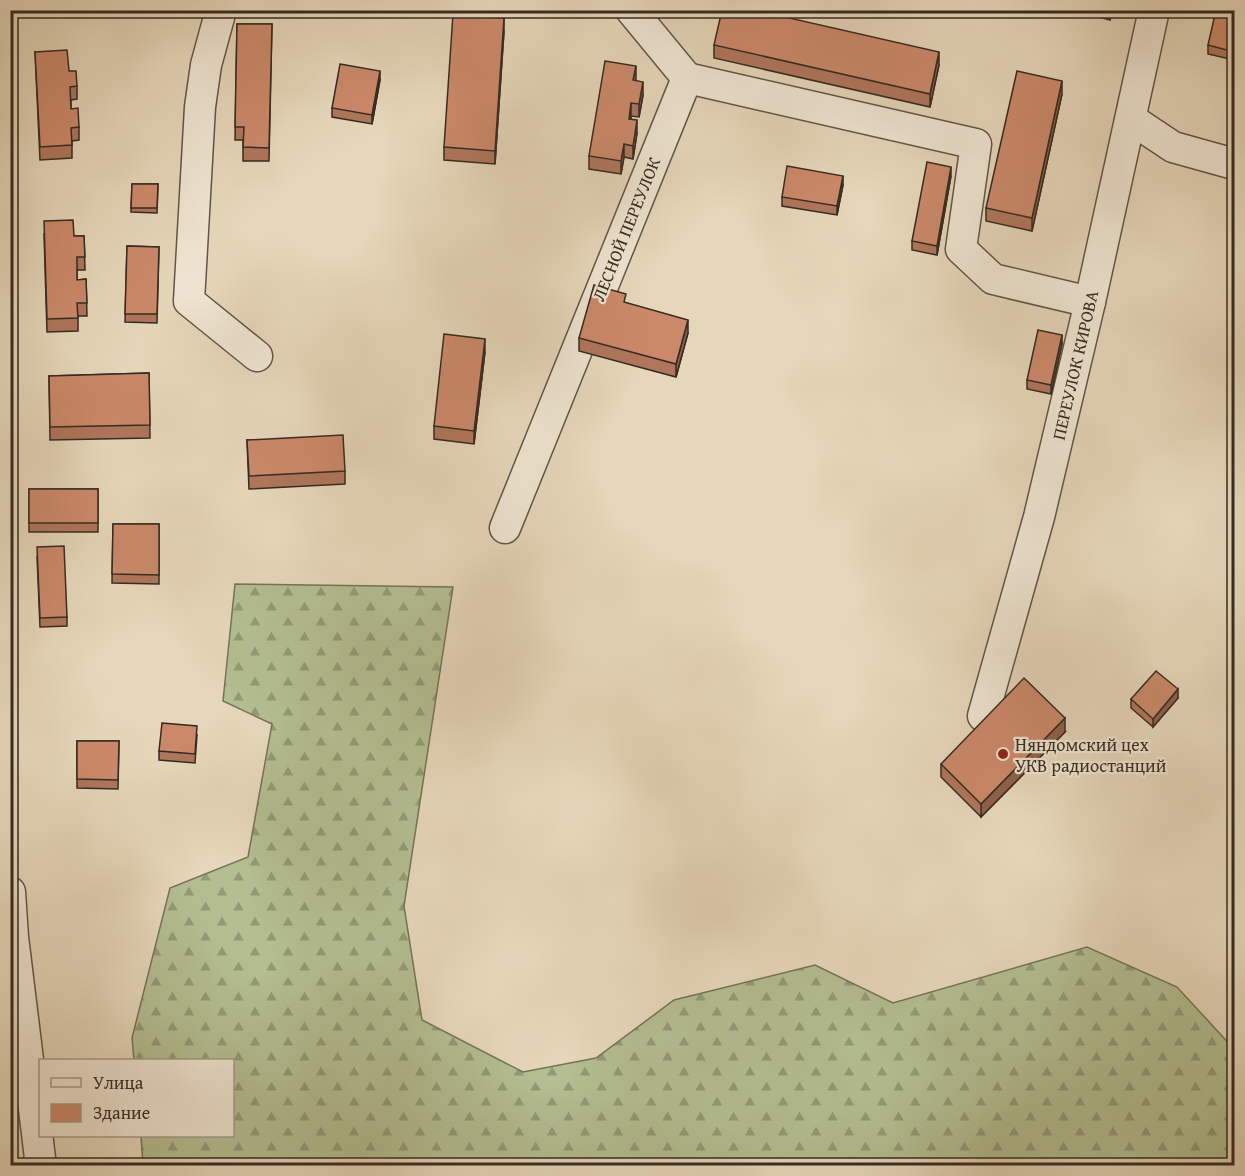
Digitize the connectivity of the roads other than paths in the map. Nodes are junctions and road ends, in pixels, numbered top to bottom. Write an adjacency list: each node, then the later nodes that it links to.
1 (221, 10): 8 (street)
2 (631, 10): 4 (street)
3 (1154, 10): 5 (street, ПЕРЕУЛОК КИРОВА)
4 (687, 78): 7 (street); 9 (street, ЛЕСНОЙ ПЕРЕУЛОК)
5 (1131, 119): 6 (street); 7 (street, ПЕРЕУЛОК КИРОВА)
6 (1234, 164)
7 (1090, 303): 10 (street, ПЕРЕУЛОК КИРОВА)
8 (257, 356)
9 (505, 528)
10 (983, 716)
11 (10, 892): 12 (street)
12 (37, 1166)

